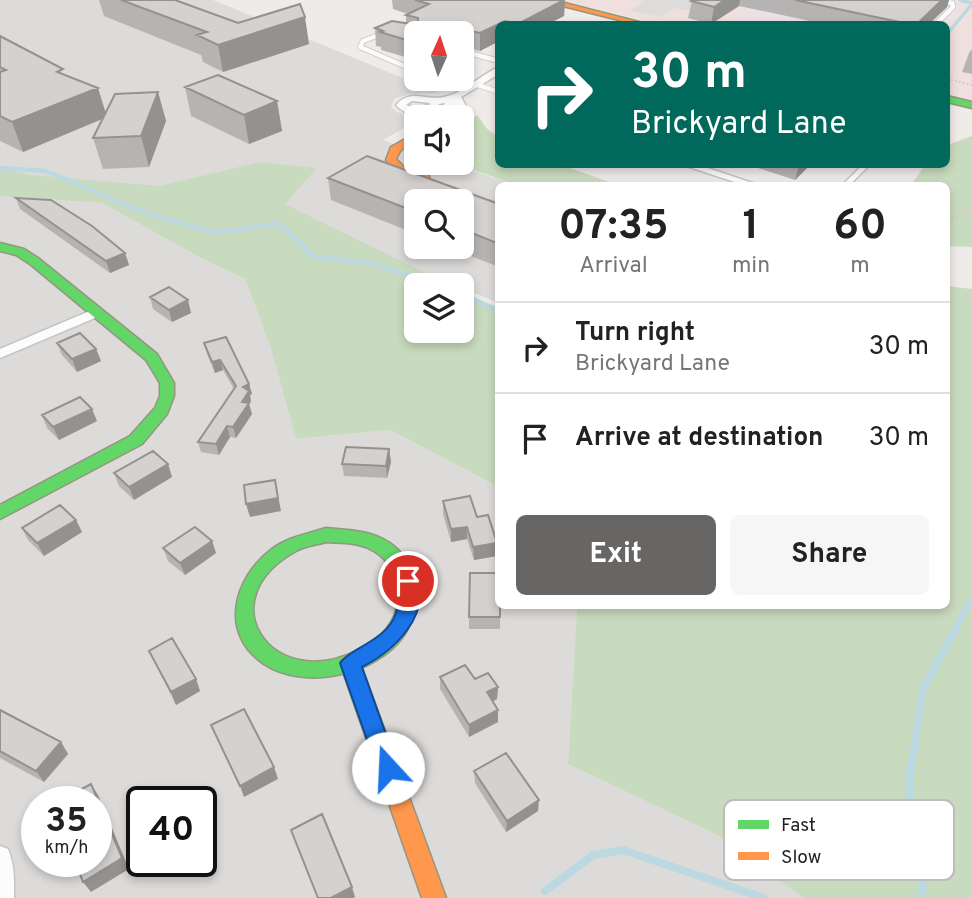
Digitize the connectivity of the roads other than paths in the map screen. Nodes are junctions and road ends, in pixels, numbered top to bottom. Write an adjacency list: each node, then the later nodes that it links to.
1 (543, 0): 4 (street)
2 (628, 0): 4 (street)
3 (940, 0): 7 (lane)
4 (601, 14): 5 (street); 6 (street)
5 (587, 21)
6 (630, 21)
7 (939, 21)
8 (394, 33): 11 (lane)
9 (474, 54): 10 (lane)
10 (495, 60)
11 (404, 66)
12 (495, 72): 13 (street)
13 (474, 84)
14 (474, 87): 16 (lane)
15 (463, 91): 17 (street)
16 (495, 91)
17 (456, 96): 19 (street); 20 (street)
18 (950, 100): 21 (street)
19 (435, 101)
20 (460, 105)
21 (972, 105)
22 (404, 143): 25 (street)
23 (700, 168): 28 (lane)
24 (863, 168): 29 (lane)
25 (404, 170)
26 (418, 175): 27 (street)
27 (437, 182)
28 (742, 182)
29 (849, 182)
30 (0, 247): 31 (street)
31 (97, 312): 32 (street); 33 (street)
32 (0, 354)
33 (0, 513)
34 (350, 663): 34 (street); 37 (street)
35 (0, 857): 36 (street)
36 (2, 898)
37 (434, 898)

